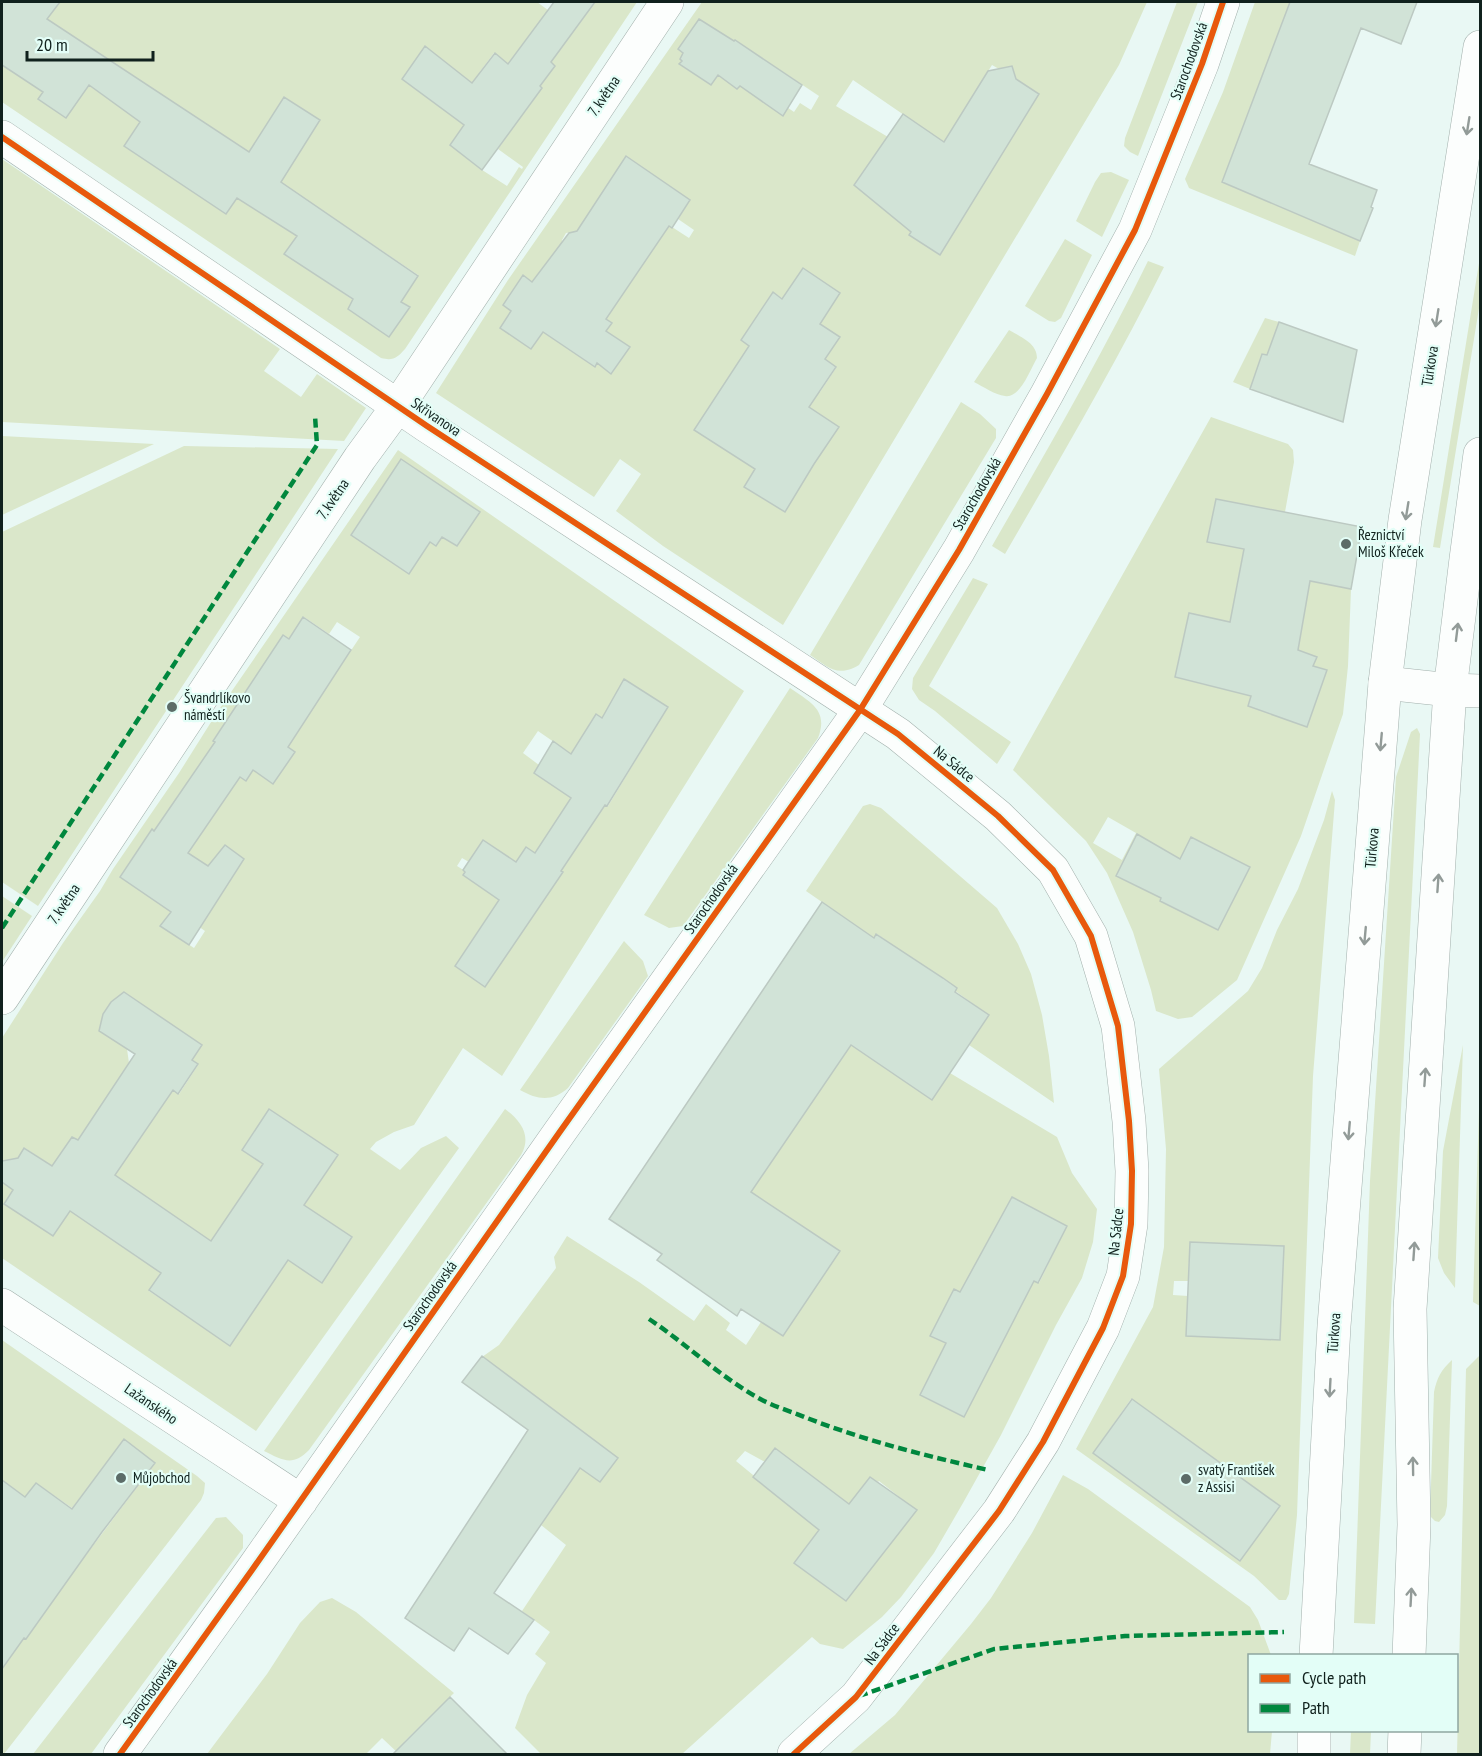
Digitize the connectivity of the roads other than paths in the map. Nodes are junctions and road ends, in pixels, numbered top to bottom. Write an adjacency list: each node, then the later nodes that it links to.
1 (667, 2): 5 (street, 7. května)
2 (1223, 2): 9 (street, Starochodovská)
3 (1480, 47): 7 (street, Türkova, one-way to 7)
4 (2, 137): 5 (street, Skřivanova)
5 (398, 406): 9 (street, Skřivanova); 10 (street, 7. května)
6 (1480, 454): 8 (street, one-way to 6)
7 (1385, 684): 8 (street); 13 (street, Türkova, one-way to 13)
8 (1465, 690): 14 (street, one-way to 8)
9 (860, 710): 12 (street, Starochodovská); 18 (street, Na Sádce)
10 (2, 998)
11 (2, 1305): 12 (street, Lažanského)
12 (301, 1501): 17 (street, Starochodovská)
13 (1316, 1654)
14 (1408, 1654)
15 (1314, 1732): 19 (street)
16 (1405, 1732): 20 (street)
17 (120, 1755)
18 (794, 1755)
19 (1314, 1755)
20 (1404, 1755)

